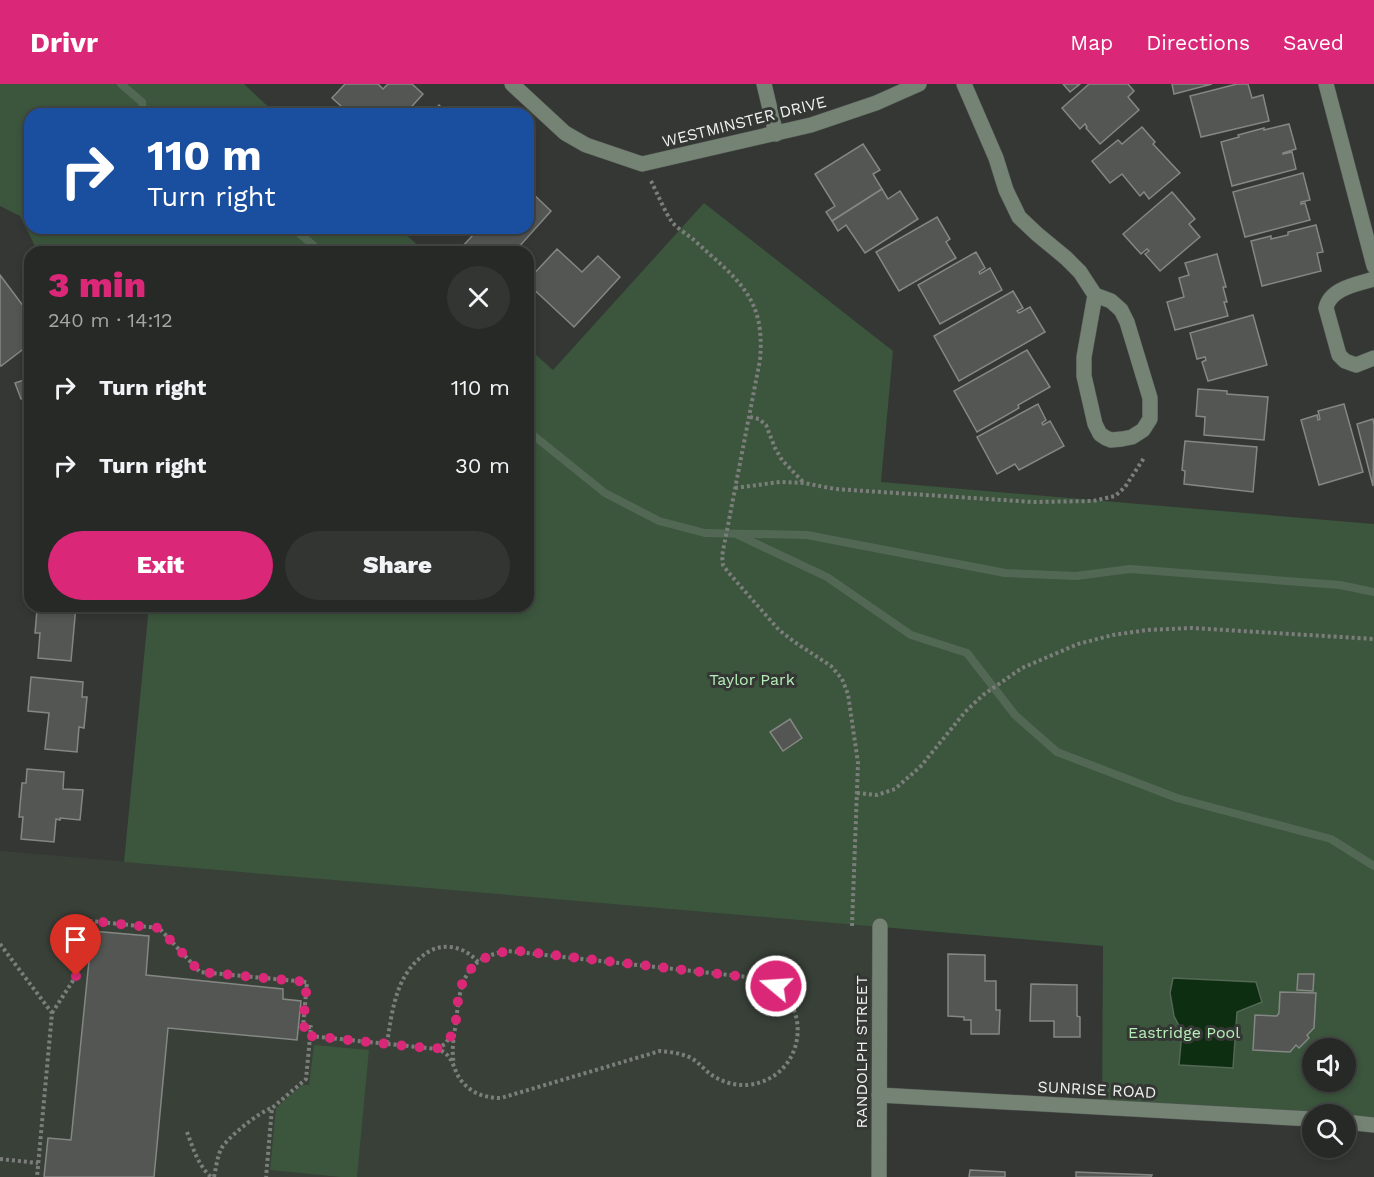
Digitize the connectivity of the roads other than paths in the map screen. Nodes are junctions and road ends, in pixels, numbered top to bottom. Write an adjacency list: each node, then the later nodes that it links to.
1 (512, 84): 6 (street, WESTMINSTER DRIVE)
2 (764, 84): 6 (street)
3 (919, 84): 6 (street, WESTMINSTER DRIVE)
4 (964, 84): 9 (street)
5 (1326, 84): 7 (street)
6 (776, 134)
7 (1374, 266)
8 (1374, 279): 10 (street)
9 (1095, 295): 9 (street)
10 (1374, 358)
11 (880, 926): 12 (street, RANDOLPH STREET)
12 (879, 1095): 13 (street, SUNRISE ROAD); 16 (street, RANDOLPH STREET)
13 (1302, 1118)
14 (1356, 1123): 15 (street)
15 (1374, 1125)
16 (879, 1177)

